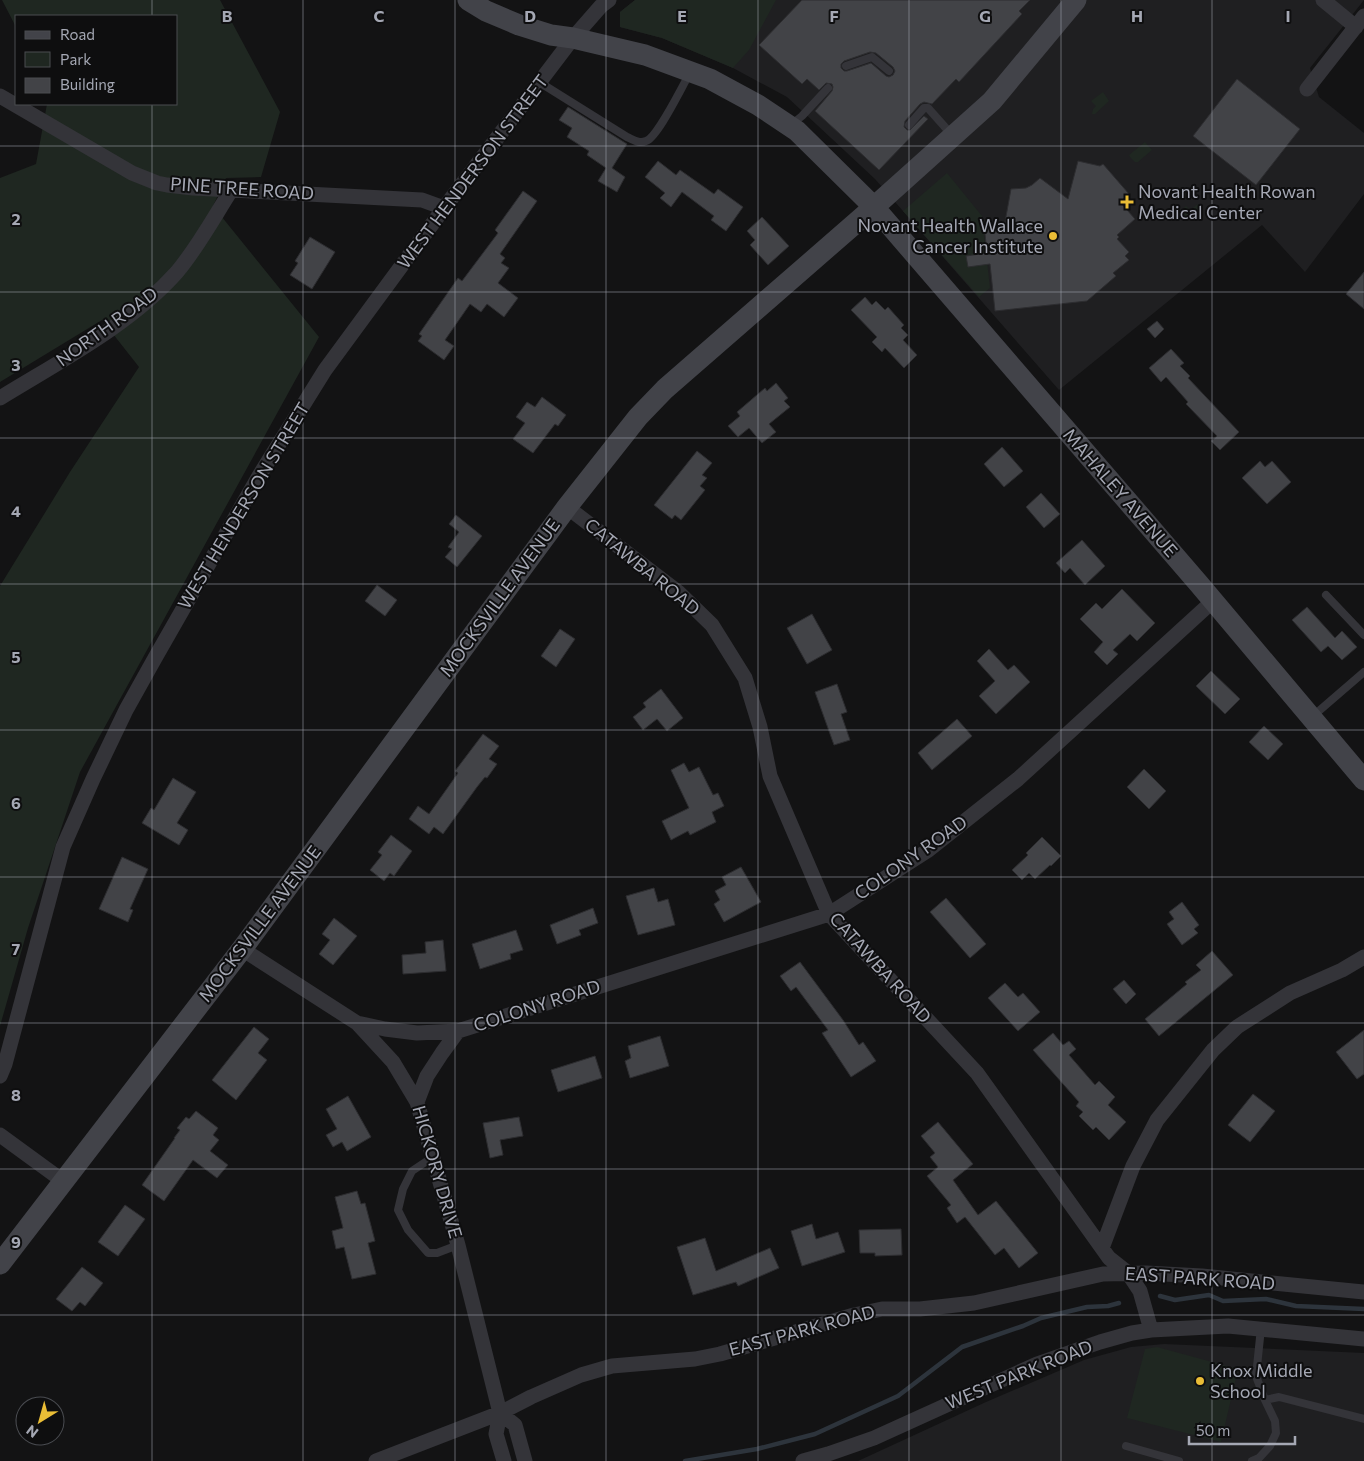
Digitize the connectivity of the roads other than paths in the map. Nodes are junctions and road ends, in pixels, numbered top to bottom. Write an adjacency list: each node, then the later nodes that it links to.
1 (468, 0): 6 (street, MAHALEY AVENUE)
2 (609, 0): 6 (street, WEST HENDERSON STREET)
3 (1076, 0): 18 (street, MOCKSVILLE AVENUE)
4 (1323, 0): 5 (street)
5 (1360, 21): 12 (street)
6 (573, 38): 9 (street, MAHALEY AVENUE); 10 (street, WEST HENDERSON STREET)
7 (846, 66): 8 (lane)
8 (889, 71)
9 (690, 72): 10 (lane); 17 (street, MAHALEY AVENUE)
10 (539, 82): 21 (street, WEST HENDERSON STREET)
11 (828, 88): 17 (lane)
12 (1307, 88)
13 (0, 96): 14 (street, PINE TREE ROAD)
14 (15, 105)
15 (16, 105): 19 (street, PINE TREE ROAD)
16 (909, 126): 18 (lane)
17 (790, 127): 20 (street, MAHALEY AVENUE)
18 (953, 137): 20 (street, MOCKSVILLE AVENUE)
19 (232, 189): 21 (street, PINE TREE ROAD); 22 (street, NORTH ROAD)
20 (874, 207): 23 (street, MOCKSVILLE AVENUE); 25 (street, MAHALEY AVENUE)
21 (444, 208): 35 (street, WEST HENDERSON STREET)
22 (0, 398)
23 (567, 507): 30 (street, CATAWBA ROAD); 31 (street, MOCKSVILLE AVENUE)
24 (1326, 595): 26 (lane)
25 (1213, 601): 28 (street, MAHALEY AVENUE); 30 (street, COLONY ROAD)
26 (1364, 635)
27 (1364, 672): 28 (lane)
28 (1311, 717): 29 (street, MAHALEY AVENUE)
29 (1364, 780)
30 (829, 914): 34 (street, COLONY ROAD); 41 (street, CATAWBA ROAD)
31 (242, 948): 33 (street, HICKORY DRIVE); 39 (street, MOCKSVILLE AVENUE)
32 (1364, 957): 41 (street)
33 (357, 1023): 34 (street, COLONY ROAD); 36 (street, HICKORY DRIVE)
34 (458, 1031): 36 (street, COLONY ROAD)
35 (0, 1076)
36 (417, 1102): 38 (street, HICKORY DRIVE)
37 (0, 1135): 39 (street)
38 (433, 1157): 40 (street, HICKORY DRIVE); 40 (lane)
39 (63, 1181): 42 (street, MOCKSVILLE AVENUE)
40 (458, 1245): 49 (street, HICKORY DRIVE)
41 (1102, 1248): 43 (street, CATAWBA ROAD)
42 (0, 1264)
43 (1128, 1273): 44 (street, EAST PARK ROAD); 46 (street, CATAWBA ROAD); 49 (street, EAST PARK ROAD)
44 (1364, 1292)
45 (1260, 1328): 46 (street, WEST PARK ROAD); 47 (street, WEST PARK ROAD); 48 (lane)
46 (1151, 1330): 55 (street, WEST PARK ROAD)
47 (1364, 1339)
48 (1265, 1400): 50 (lane); 57 (lane)
49 (500, 1413): 52 (street, EAST PARK ROAD); 53 (street, HICKORY DRIVE); 54 (street, HICKORY DRIVE)
50 (1364, 1419)
51 (1126, 1446): 56 (lane)
52 (376, 1461)
53 (504, 1461)
54 (525, 1461)
55 (803, 1461)
56 (1179, 1461)
57 (1252, 1461)

